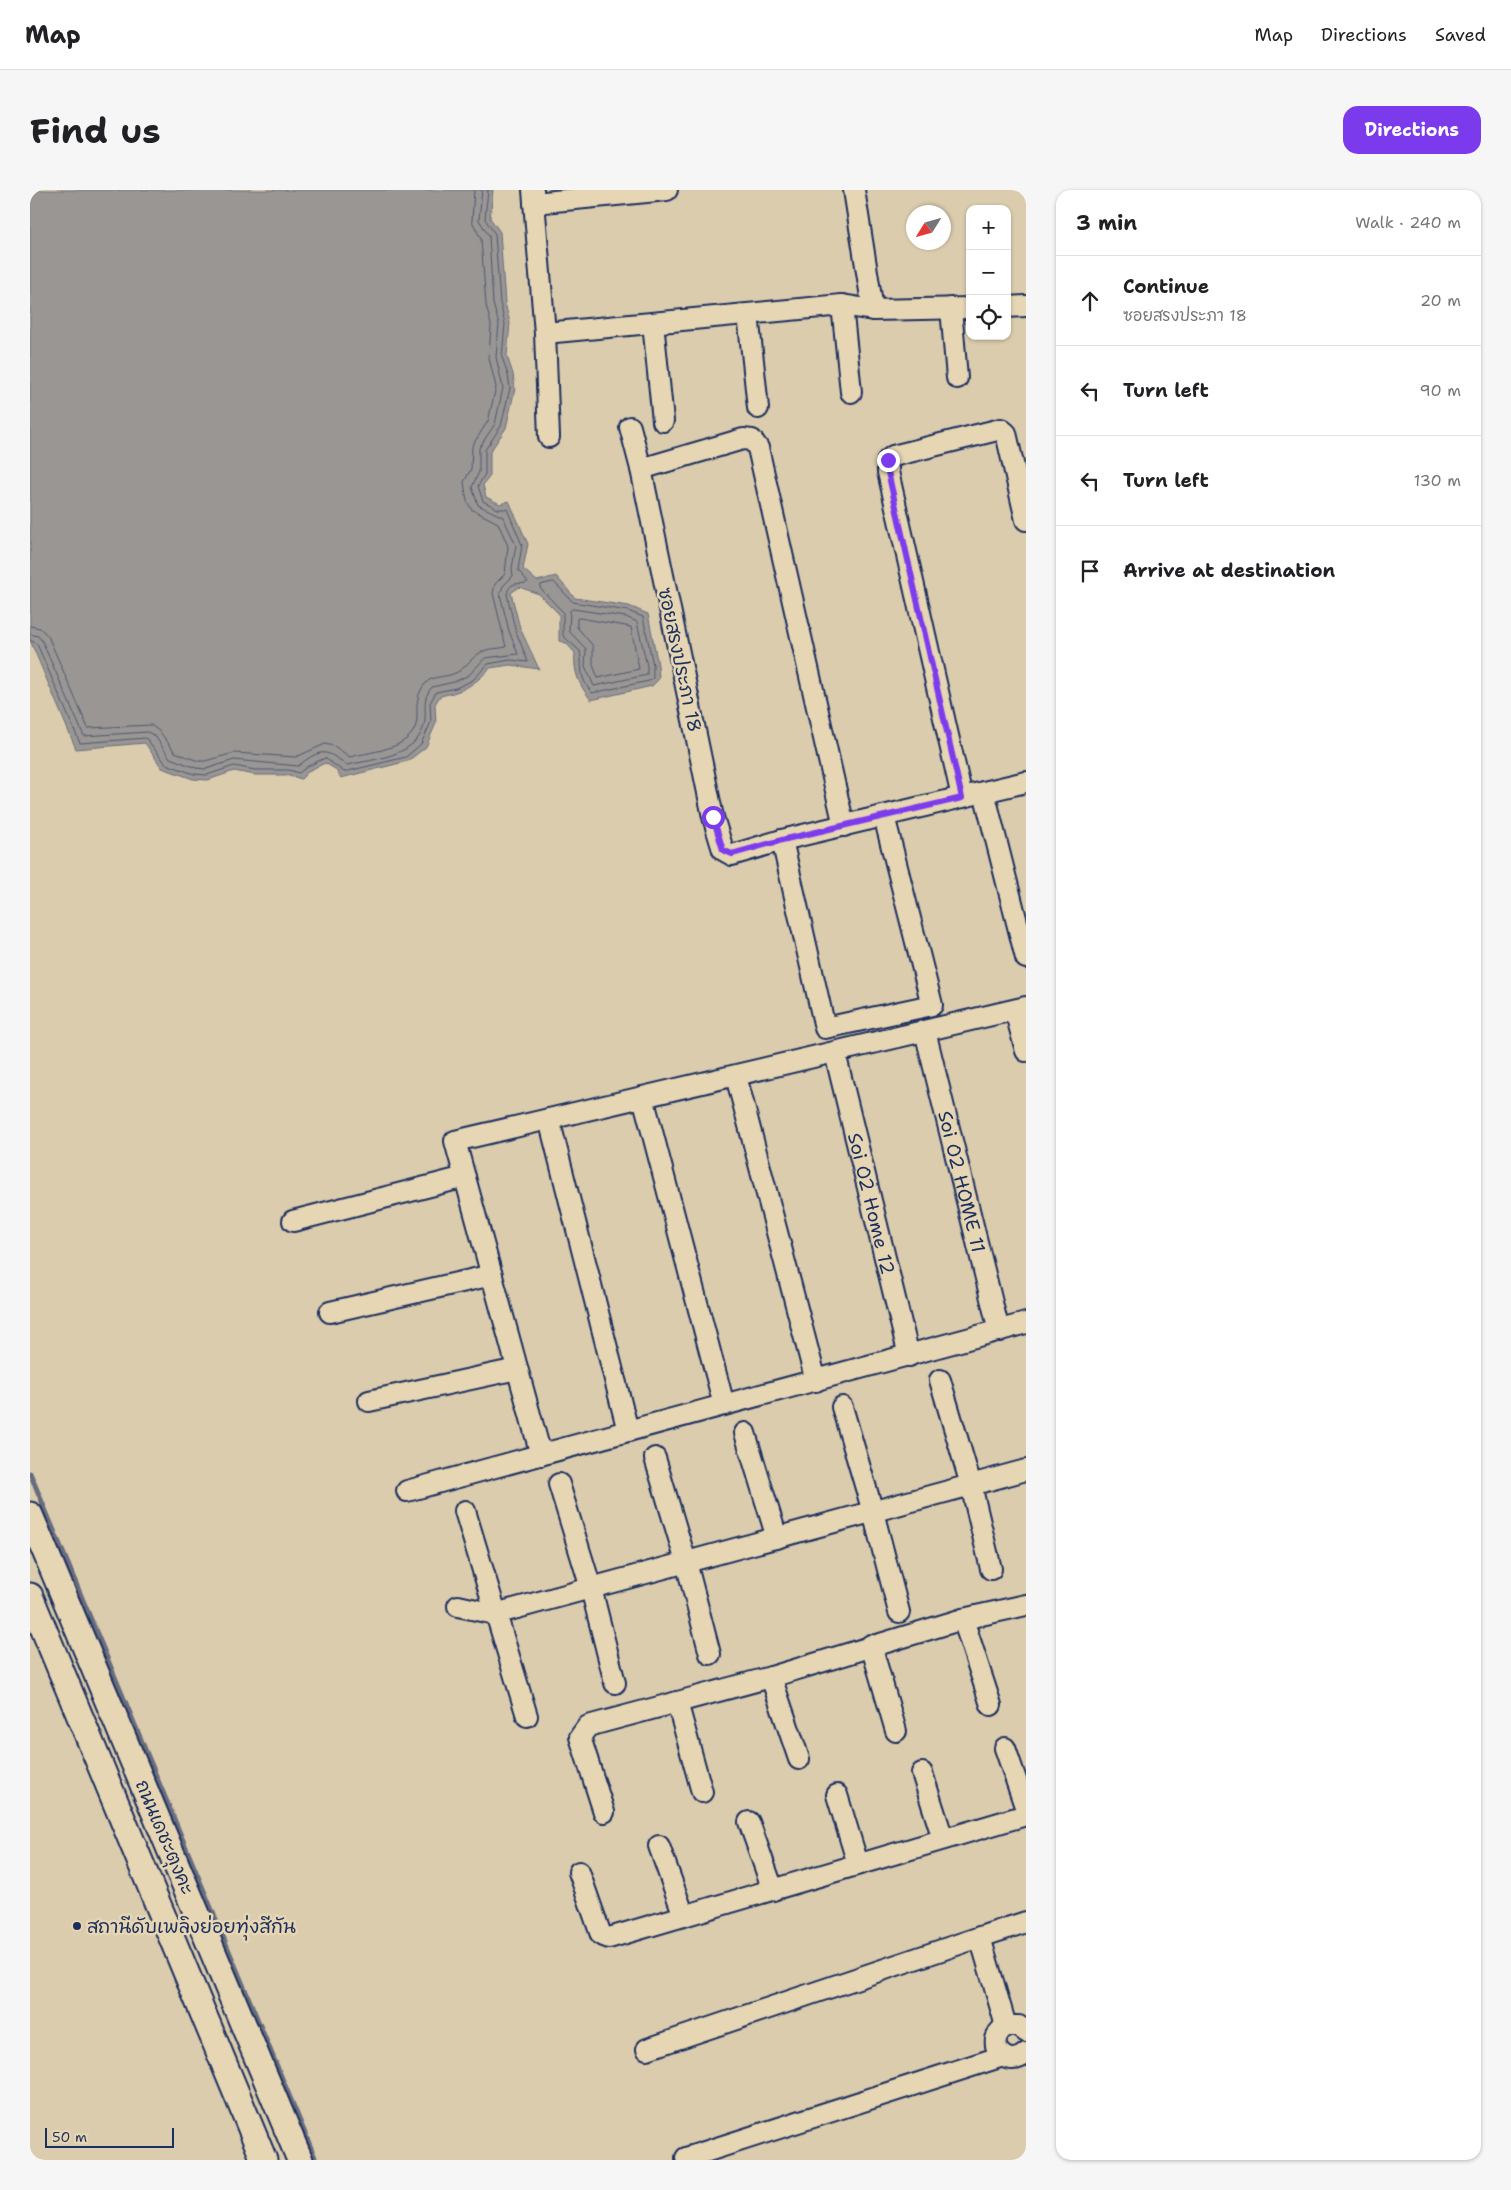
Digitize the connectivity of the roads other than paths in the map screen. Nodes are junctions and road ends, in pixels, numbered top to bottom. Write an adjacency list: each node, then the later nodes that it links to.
1 (667, 190): 3 (street)
2 (854, 190): 8 (street)
3 (533, 197): 11 (street)
4 (842, 305): 8 (street); 9 (street); 13 (street)
5 (1026, 306): 6 (street)
6 (1011, 307)
7 (960, 308): 8 (street); 12 (street)
8 (874, 310)
9 (748, 314): 10 (street); 14 (street)
10 (653, 323): 11 (street); 15 (street)
11 (545, 333): 17 (street)
12 (957, 378)
13 (851, 392)
14 (758, 408)
15 (663, 422)
16 (630, 427): 18 (street, ซอยสรงประภา 18)
17 (549, 437)
18 (641, 469): 24 (street); 25 (street, ซอยสรงประภา 18)
19 (1026, 520): 22 (street)
20 (1026, 782): 21 (street)
21 (984, 792): 22 (street); 26 (street)
22 (962, 798): 23 (street)
23 (884, 816): 24 (street); 25 (street)
24 (844, 826): 25 (street)
25 (782, 840)
26 (1026, 958)
27 (1021, 1008): 28 (street); 29 (street)
28 (926, 1031): 30 (street); 39 (street, Soi O2 HOME 11)
29 (1026, 1051)
30 (834, 1053): 31 (street); 40 (street, Soi O2 Home 12)
31 (736, 1076): 32 (street); 43 (street)
32 (643, 1097): 33 (street); 45 (street)
33 (549, 1119): 34 (street); 47 (street)
34 (465, 1178): 35 (street); 36 (street)
35 (292, 1221)
36 (492, 1275): 37 (street); 41 (street)
37 (330, 1312)
38 (1026, 1323): 39 (street)
39 (998, 1331): 40 (street)
40 (908, 1356): 43 (street)
41 (517, 1368): 44 (street); 49 (street)
42 (940, 1380): 53 (street)
43 (816, 1381): 45 (street)
44 (370, 1401)
45 (724, 1405): 47 (street)
46 (842, 1407): 56 (street)
47 (628, 1431): 49 (street)
48 (745, 1434): 58 (street)
49 (541, 1455): 54 (street)
50 (655, 1458): 59 (street)
51 (1026, 1470): 53 (street)
52 (559, 1484): 61 (street)
53 (971, 1485): 56 (street); 60 (street)
54 (407, 1491)
55 (465, 1511): 67 (street)
56 (873, 1512): 58 (street); 66 (street)
57 (30, 1515): 62 (street, ถนนเดชะตุงคะ)
58 (777, 1538): 59 (street)
59 (686, 1562): 61 (street); 70 (street)
60 (990, 1569)
61 (590, 1588): 67 (street); 72 (street)
62 (67, 1604): 64 (street); 101 (street, ถนนเดชะตุงคะ)
63 (1026, 1605): 68 (street)
64 (34, 1606): 100 (street, ถนนเดชะตุงคะ)
65 (458, 1606): 67 (street)
66 (899, 1612)
67 (495, 1614): 75 (street)
68 (963, 1619): 69 (street); 74 (street)
69 (871, 1645): 71 (street); 76 (street)
70 (710, 1654)
71 (771, 1677): 73 (street); 78 (street)
72 (615, 1683)
73 (676, 1702): 80 (street); 83 (street)
74 (991, 1704)
75 (527, 1716)
76 (896, 1731)
77 (1005, 1748): 82 (street)
78 (799, 1760)
79 (922, 1773): 86 (street)
80 (702, 1792)
81 (836, 1796): 88 (street)
82 (1026, 1809)
83 (604, 1812)
84 (1026, 1815): 86 (street)
85 (749, 1822): 90 (street)
86 (943, 1839): 88 (street)
87 (659, 1846): 91 (street)
88 (858, 1864): 90 (street)
89 (579, 1872): 91 (street)
90 (773, 1890): 91 (street)
91 (684, 1916)
92 (1026, 1922): 93 (street)
93 (980, 1937): 94 (street); 96 (street)
94 (1006, 2026): 95 (street); 98 (street)
95 (1026, 2032)
96 (647, 2049)
97 (1026, 2053): 98 (street)
98 (1002, 2056): 99 (street)
99 (686, 2158)
100 (264, 2160)
101 (300, 2160)

